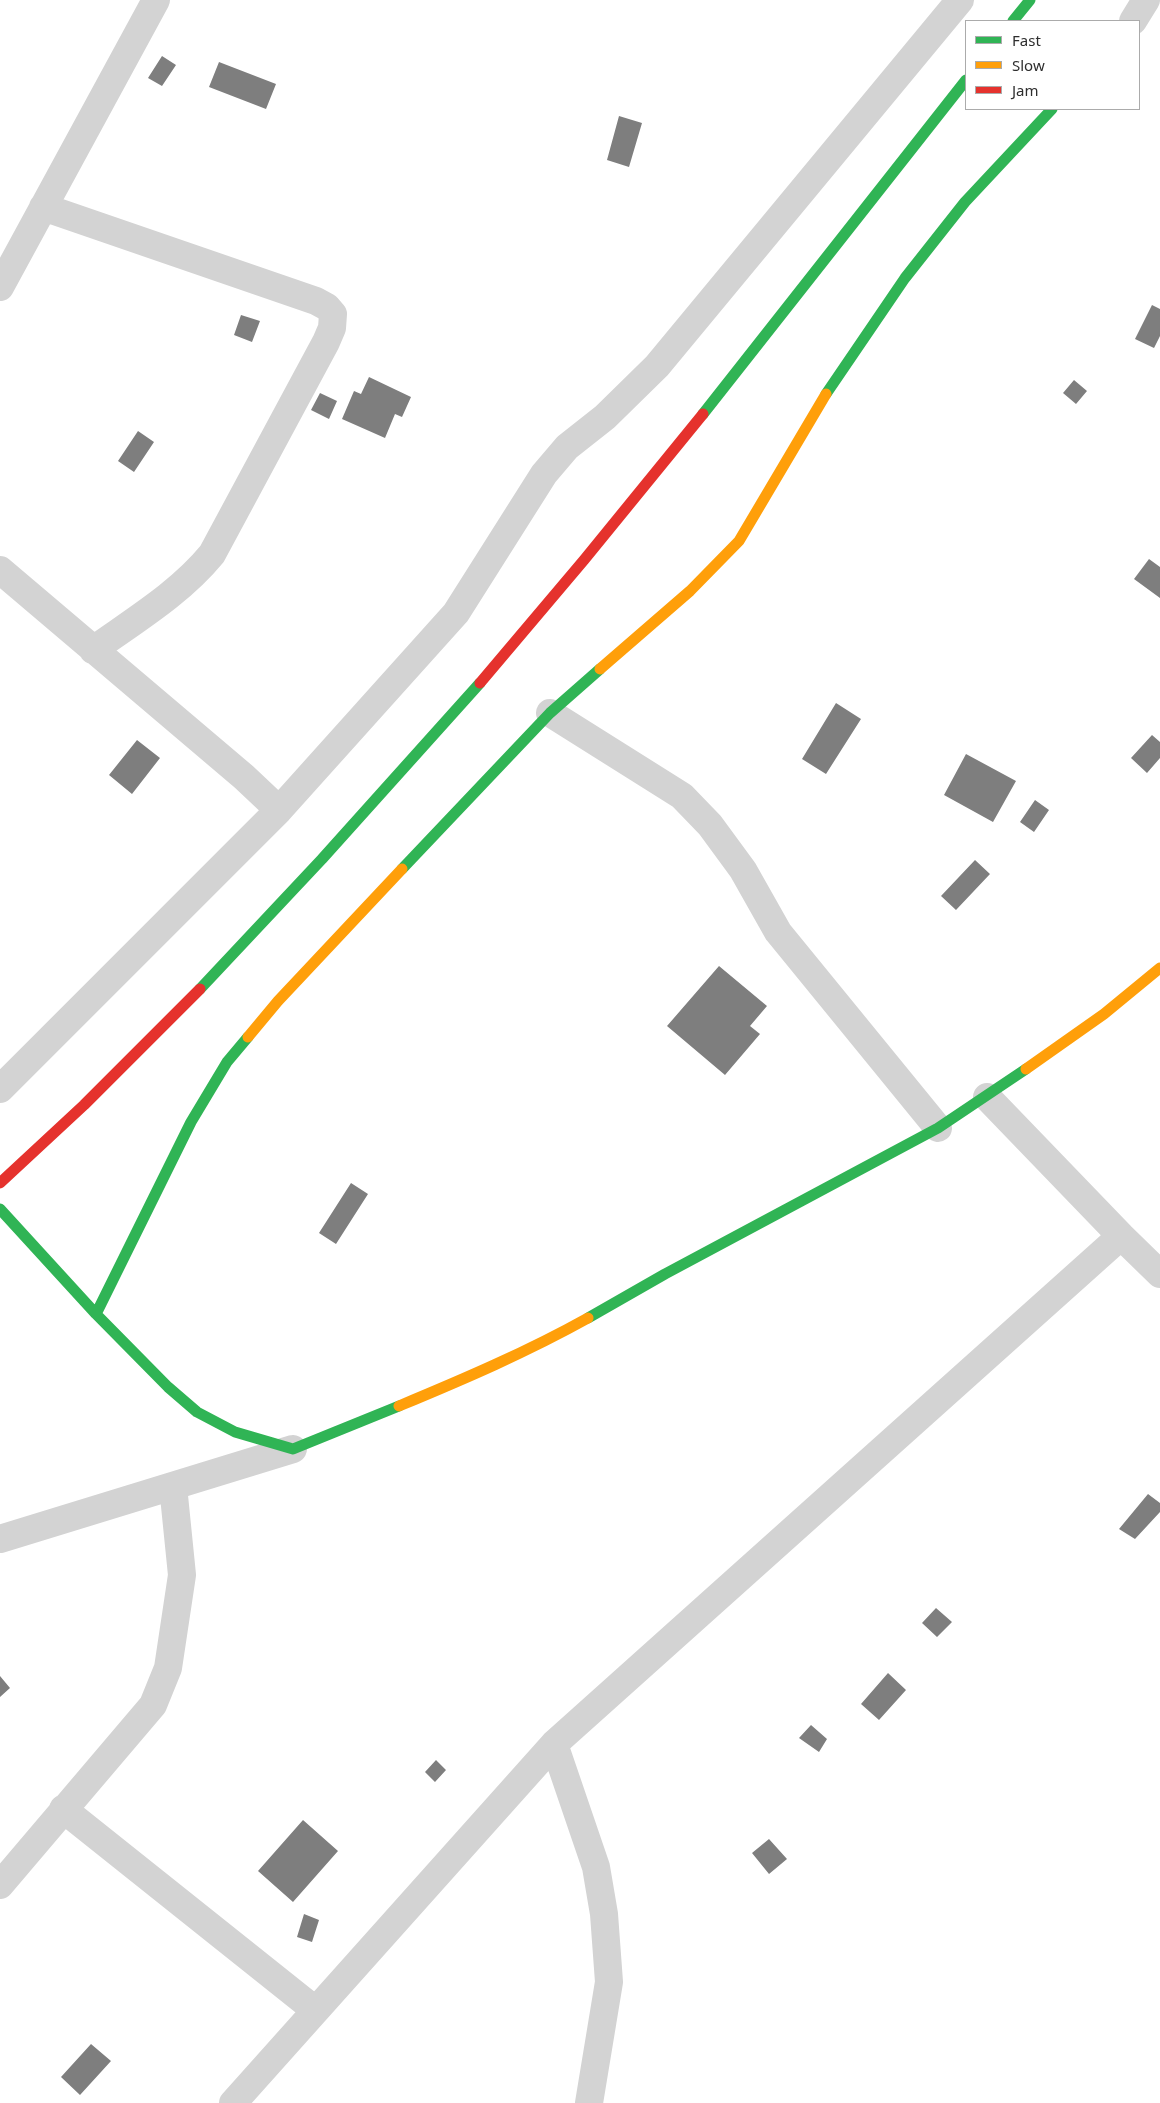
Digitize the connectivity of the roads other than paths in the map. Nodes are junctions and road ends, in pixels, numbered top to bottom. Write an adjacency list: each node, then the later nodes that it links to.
1 (156, 0): 9 (street)
2 (960, 0): 14 (street)
3 (1030, 0): 5 (street)
4 (1146, 0): 6 (street)
5 (1014, 20)
6 (1134, 20)
7 (965, 81): 19 (street)
8 (1051, 110): 13 (street)
9 (43, 207): 10 (street); 12 (street)
10 (0, 287)
11 (0, 570): 12 (street)
12 (93, 650): 14 (street)
13 (550, 714): 18 (street); 23 (street)
14 (279, 810): 16 (street)
15 (1160, 968): 17 (street)
16 (0, 1089)
17 (987, 1097): 18 (street); 21 (street)
18 (938, 1128): 24 (street)
19 (0, 1183)
20 (0, 1209): 23 (street)
21 (1121, 1236): 22 (street); 27 (street)
22 (1160, 1274)
23 (96, 1314): 24 (street)
24 (293, 1449): 25 (street)
25 (173, 1486): 26 (street); 28 (street)
26 (0, 1539)
27 (554, 1744): 30 (street); 32 (street)
28 (63, 1809): 29 (street); 30 (street)
29 (0, 1885)
30 (315, 2010): 31 (street)
31 (233, 2103)
32 (590, 2103)

